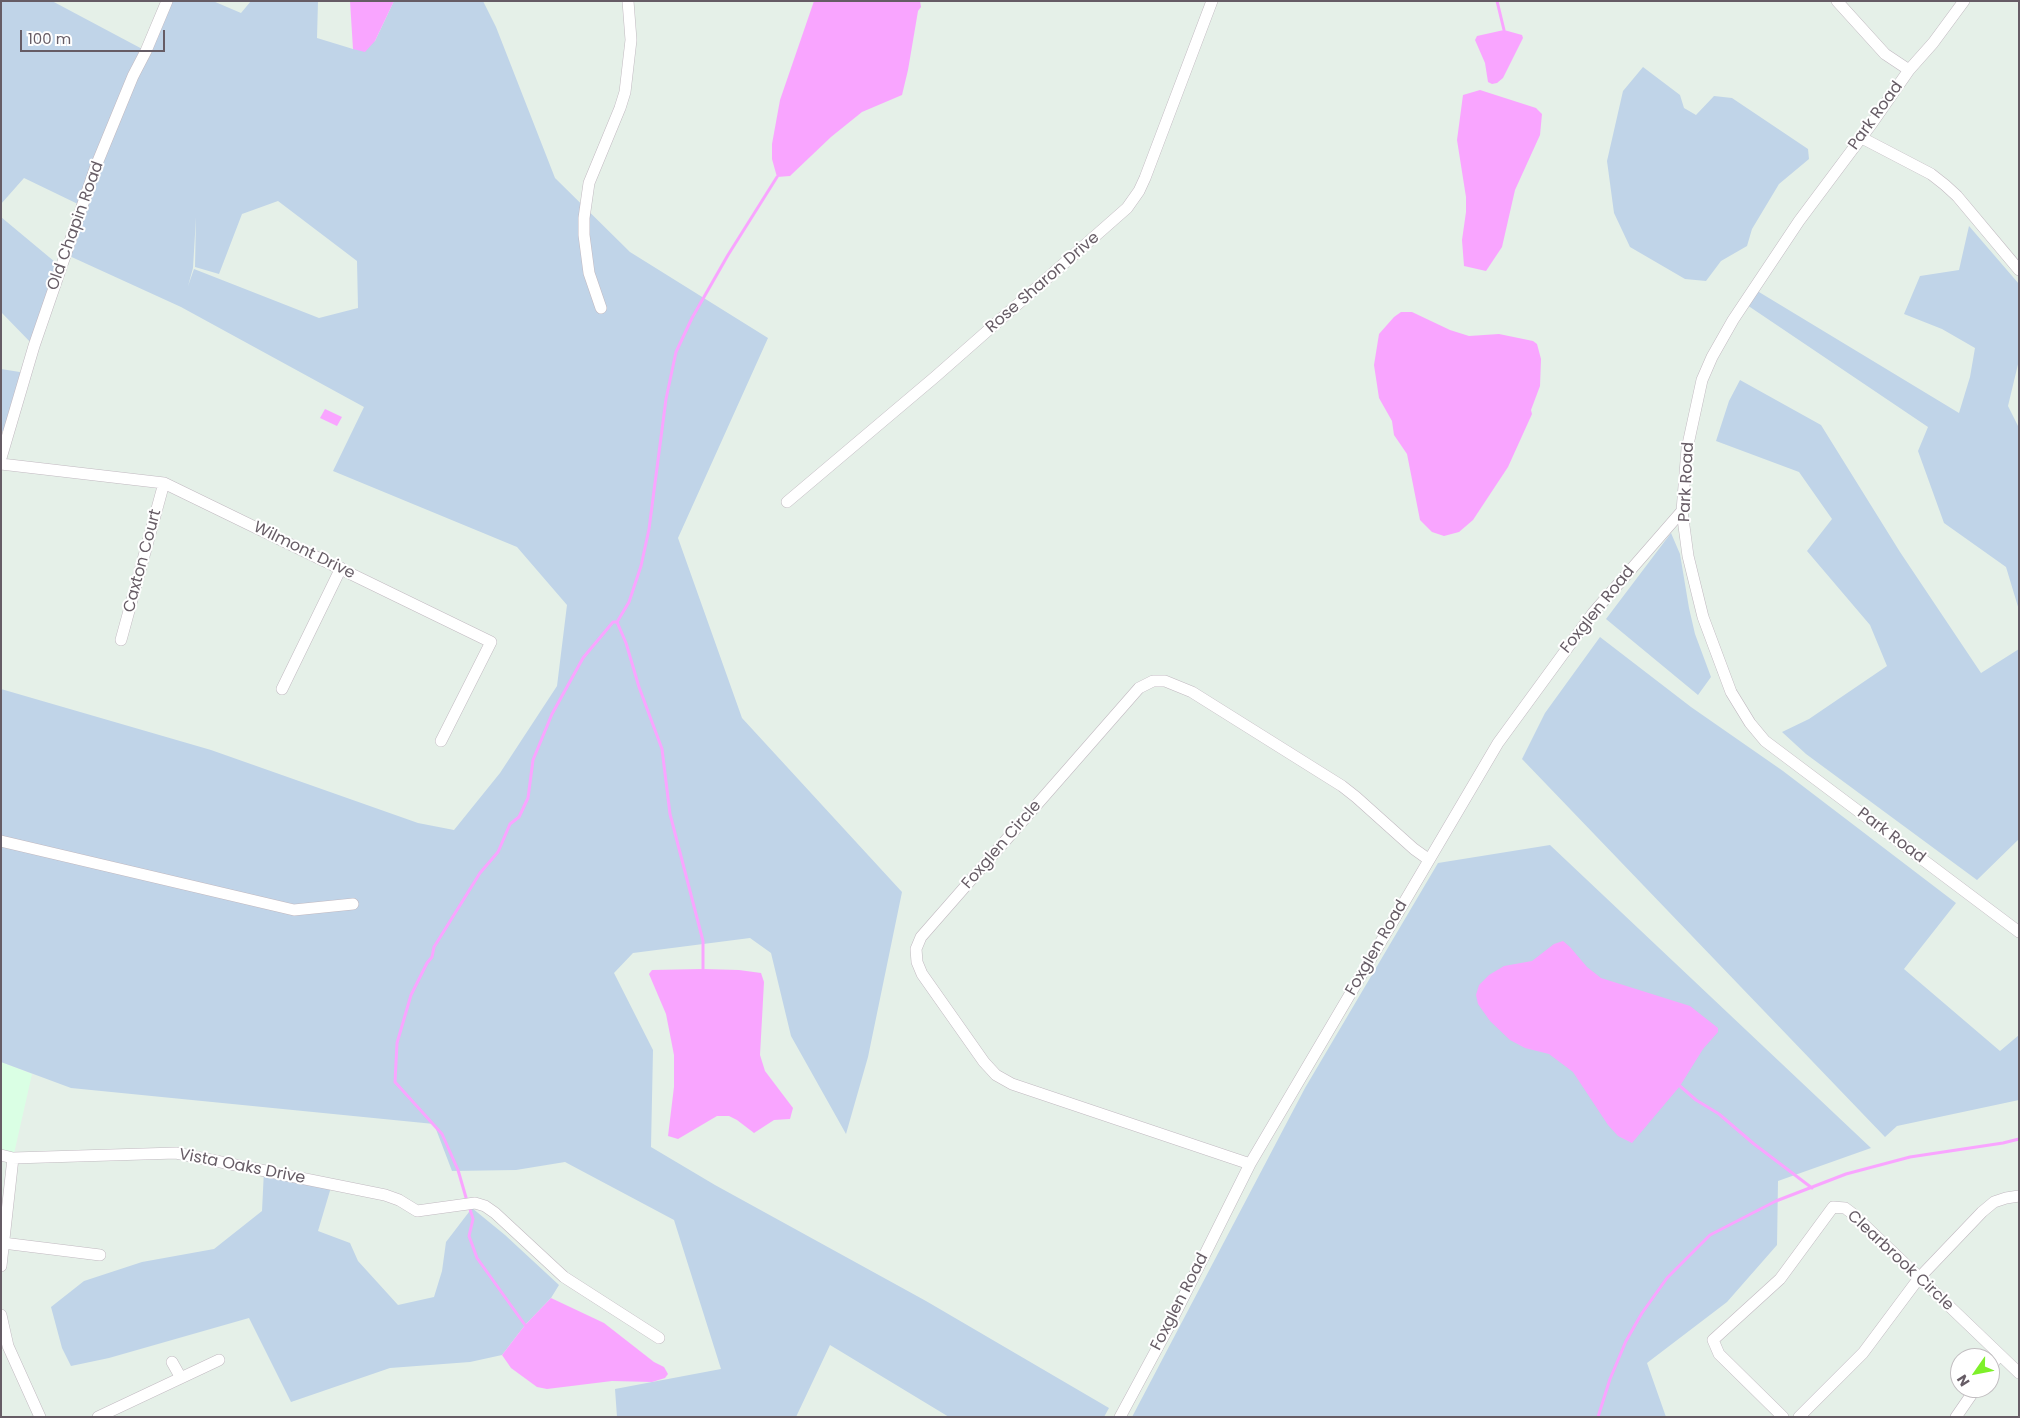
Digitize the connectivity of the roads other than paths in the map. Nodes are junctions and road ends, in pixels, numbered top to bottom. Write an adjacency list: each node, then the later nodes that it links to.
1 (167, 1): 10 (street, Old Chapin Road)
2 (628, 1): 9 (street)
3 (1212, 1): 13 (street, Rose Sharon Drive)
4 (1837, 1): 6 (street)
5 (1964, 1): 6 (street, Park Road)
6 (1909, 70): 7 (street, Park Road)
7 (1862, 138): 8 (street); 14 (street, Park Road)
8 (2019, 270)
9 (601, 308)
10 (1, 458)
11 (1, 464): 12 (street, Wilmont Drive)
12 (164, 483): 15 (street, Wilmont Drive); 16 (street, Caxton Court)
13 (787, 502)
14 (1682, 511): 20 (street, Foxglen Road); 22 (street, Park Road)
15 (341, 568): 17 (street); 18 (street, Wilmont Drive)
16 (122, 640)
17 (282, 689)
18 (441, 741)
19 (1, 841): 21 (street)
20 (1428, 859): 25 (street, Foxglen Road); 25 (street, Foxglen Circle)
21 (354, 904)
22 (2019, 932)
23 (1, 1155): 24 (street, Vista Oaks Drive)
24 (13, 1158): 27 (street); 32 (street, Vista Oaks Drive)
25 (1250, 1164): 43 (street, Foxglen Road)
26 (2019, 1196): 30 (street)
27 (3, 1243): 28 (street); 29 (street)
28 (100, 1255)
29 (1, 1266)
30 (1919, 1278): 34 (street, Clearbrook Circle); 44 (street, Clearbrook Circle); 45 (street)
31 (1, 1315): 33 (street)
32 (659, 1338)
33 (5, 1346): 41 (street)
34 (1992, 1348)
35 (2000, 1356): 38 (street, Clearbrook Circle)
36 (218, 1360): 39 (street)
37 (172, 1362): 39 (street)
38 (2019, 1373)
39 (181, 1378): 42 (street)
40 (1969, 1398): 46 (street)
41 (40, 1417)
42 (98, 1417)
43 (1120, 1417)
44 (1783, 1417)
45 (1799, 1417)
46 (1956, 1417)

